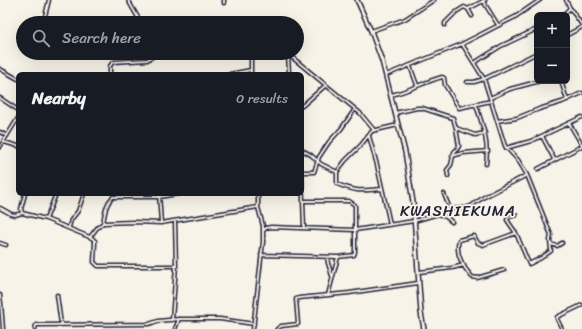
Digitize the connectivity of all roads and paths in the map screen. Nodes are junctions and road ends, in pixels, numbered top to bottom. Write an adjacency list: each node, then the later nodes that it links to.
1 (49, 0): 13 (street)
2 (128, 0): 14 (street)
3 (224, 0): 9 (street)
4 (357, 0): 20 (street)
5 (434, 0): 20 (street)
6 (540, 0): 17 (street)
7 (566, 0): 10 (street)
8 (484, 1): 11 (street); 17 (street)
9 (224, 3)
10 (570, 8): 12 (street); 18 (street)
11 (468, 9): 15 (street); 16 (street)
12 (566, 12)
13 (45, 16)
14 (137, 16)
15 (472, 16)
16 (445, 25)
17 (498, 25): 22 (street)
18 (582, 26): 21 (street)
19 (534, 30): 28 (street)
20 (371, 31): 35 (street)
21 (570, 33)
22 (462, 44): 28 (street); 29 (street)
23 (534, 54): 37 (street)
24 (147, 60): 32 (street)
25 (251, 60): 31 (street)
26 (288, 60): 34 (street)
27 (296, 60): 41 (street)
28 (474, 63): 37 (street)
29 (410, 66): 35 (street); 42 (street)
30 (0, 69): 36 (street)
31 (251, 70): 33 (street)
32 (110, 72)
33 (240, 72)
34 (289, 72)
35 (386, 75): 44 (street)
36 (16, 78)
37 (484, 79): 38 (street); 46 (street)
38 (467, 82)
39 (534, 83): 46 (street)
40 (562, 84): 47 (street)
41 (326, 85): 48 (street); 51 (street)
42 (417, 86): 44 (street); 49 (street)
43 (582, 93): 47 (street)
44 (391, 95): 52 (street)
45 (0, 98): 50 (street)
46 (491, 99): 49 (street); 55 (street)
47 (567, 100): 55 (street)
48 (304, 104)
49 (476, 105): 61 (street)
50 (16, 109)
51 (355, 109): 59 (street); 73 (street)
52 (395, 113): 57 (street); 58 (street)
53 (582, 117): 56 (street)
54 (16, 121): 63 (street)
55 (497, 121): 69 (street)
56 (569, 123): 64 (street); 67 (street)
57 (398, 125): 59 (street); 99 (street)
58 (456, 128): 61 (street); 72 (street)
59 (374, 130): 62 (street)
60 (0, 132): 63 (street)
61 (485, 133): 71 (street)
62 (369, 135): 77 (street); 81 (street)
63 (7, 136): 65 (street)
64 (542, 136): 69 (street); 74 (street)
65 (3, 142): 66 (street); 68 (street)
66 (16, 145)
67 (582, 145): 74 (street)
68 (0, 147)
69 (506, 148): 79 (street)
70 (304, 151): 73 (street)
71 (488, 151): 72 (street); 75 (street)
72 (452, 156): 80 (street)
73 (317, 161): 77 (street); 78 (street)
74 (553, 161): 76 (street)
75 (486, 164)
76 (538, 169)
77 (337, 172): 81 (street)
78 (304, 173)
79 (527, 175): 93 (street); 113 (street)
80 (448, 176)
81 (382, 189): 103 (street)
82 (444, 194): 93 (street)
83 (24, 196): 94 (street)
84 (55, 196): 97 (street)
85 (83, 196): 105 (street)
86 (144, 196): 101 (street)
87 (159, 196): 102 (street)
88 (258, 196): 91 (street)
89 (303, 196): 90 (street)
90 (303, 201): 107 (street); 108 (street)
91 (258, 207): 98 (street); 104 (street)
92 (0, 208): 94 (street)
93 (450, 209): 95 (street)
94 (22, 213): 97 (street)
95 (438, 214): 99 (street); 100 (street)
96 (516, 214): 110 (street)
97 (46, 219): 105 (street)
98 (175, 220): 102 (street); 120 (street)
99 (414, 221): 103 (street); 122 (street)
100 (452, 222)
101 (103, 223): 102 (street); 111 (street)
102 (161, 223)
103 (390, 224): 108 (street)
104 (263, 226): 106 (street); 109 (street)
105 (68, 227): 111 (street)
106 (271, 227): 107 (street); 109 (street)
107 (304, 228): 108 (street)
108 (355, 230): 118 (street)
109 (264, 231): 116 (street)
110 (516, 233): 113 (street); 119 (street)
111 (90, 237): 120 (street)
112 (0, 243): 115 (street)
113 (551, 243): 114 (street)
114 (562, 243)
115 (6, 245)
116 (261, 255): 117 (street); 133 (street)
117 (327, 256): 118 (street); 123 (street)
118 (338, 257): 123 (street)
119 (464, 265): 121 (street); 122 (street)
120 (176, 266): 131 (street)
121 (504, 270)
122 (418, 272): 124 (street)
123 (332, 277): 127 (street)
124 (419, 283): 127 (street); 139 (street)
125 (0, 295): 128 (street)
126 (58, 295): 132 (street)
127 (328, 295): 138 (street)
128 (0, 304): 134 (street)
129 (582, 304): 140 (street)
130 (178, 319): 131 (street); 133 (street); 136 (street)
131 (172, 320): 132 (street)
132 (61, 324): 135 (street)
133 (254, 324): 137 (street)
134 (3, 329)
135 (35, 329)
136 (175, 329)
137 (253, 329)
138 (277, 329)
139 (424, 329)
140 (562, 329)

